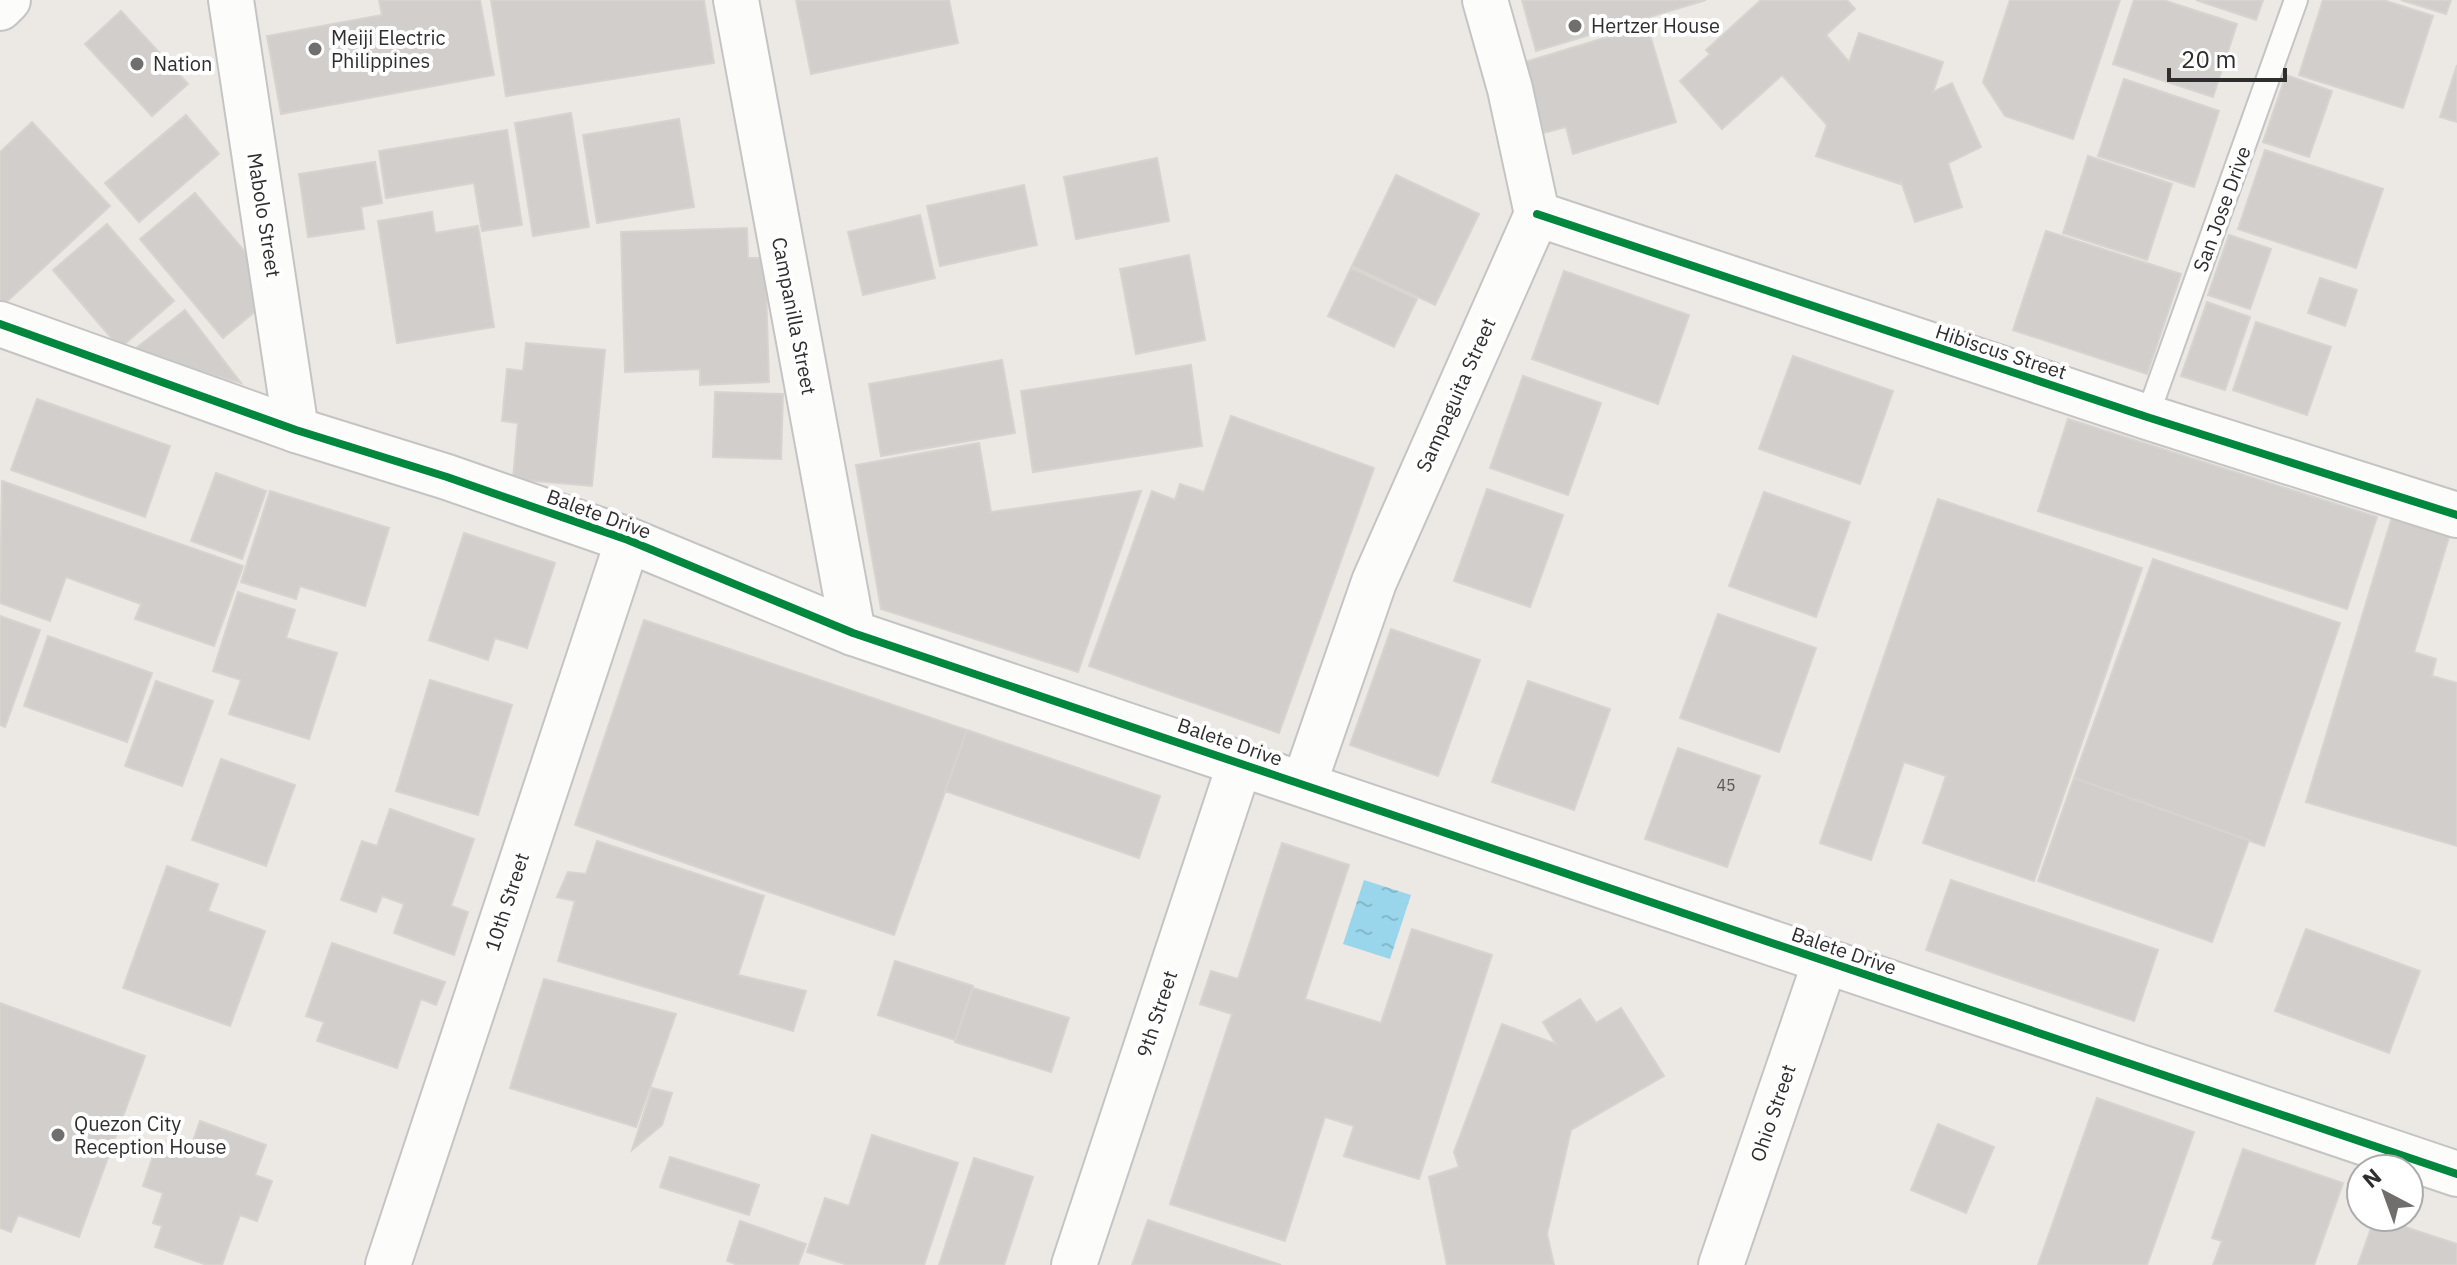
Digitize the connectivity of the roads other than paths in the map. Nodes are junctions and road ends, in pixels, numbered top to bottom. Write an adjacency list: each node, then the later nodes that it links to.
1 (8, 0): 6 (street)
2 (231, 0): 10 (street, Mabolo Street)
3 (736, 0): 13 (street, Campanilla Street)
4 (1485, 0): 7 (street)
5 (2296, 0): 9 (lane, San Jose Drive)
6 (0, 8)
7 (1537, 214): 9 (street, Hibiscus Street); 15 (street, Sampaguita Street)
8 (1, 329): 10 (street, Balete Drive)
9 (2147, 417): 11 (street, Hibiscus Street)
10 (296, 430): 12 (street, Balete Drive)
11 (2457, 515)
12 (628, 540): 13 (street, Balete Drive); 18 (street, 10th Street)
13 (853, 633): 14 (street, Balete Drive)
14 (1240, 763): 15 (street, Balete Drive); 19 (street, 9th Street)
15 (1304, 784): 16 (street, Balete Drive)
16 (1825, 962): 17 (street, Balete Drive); 20 (street, Ohio Street)
17 (2457, 1174)
18 (388, 1265)
19 (1074, 1265)
20 (1721, 1265)

